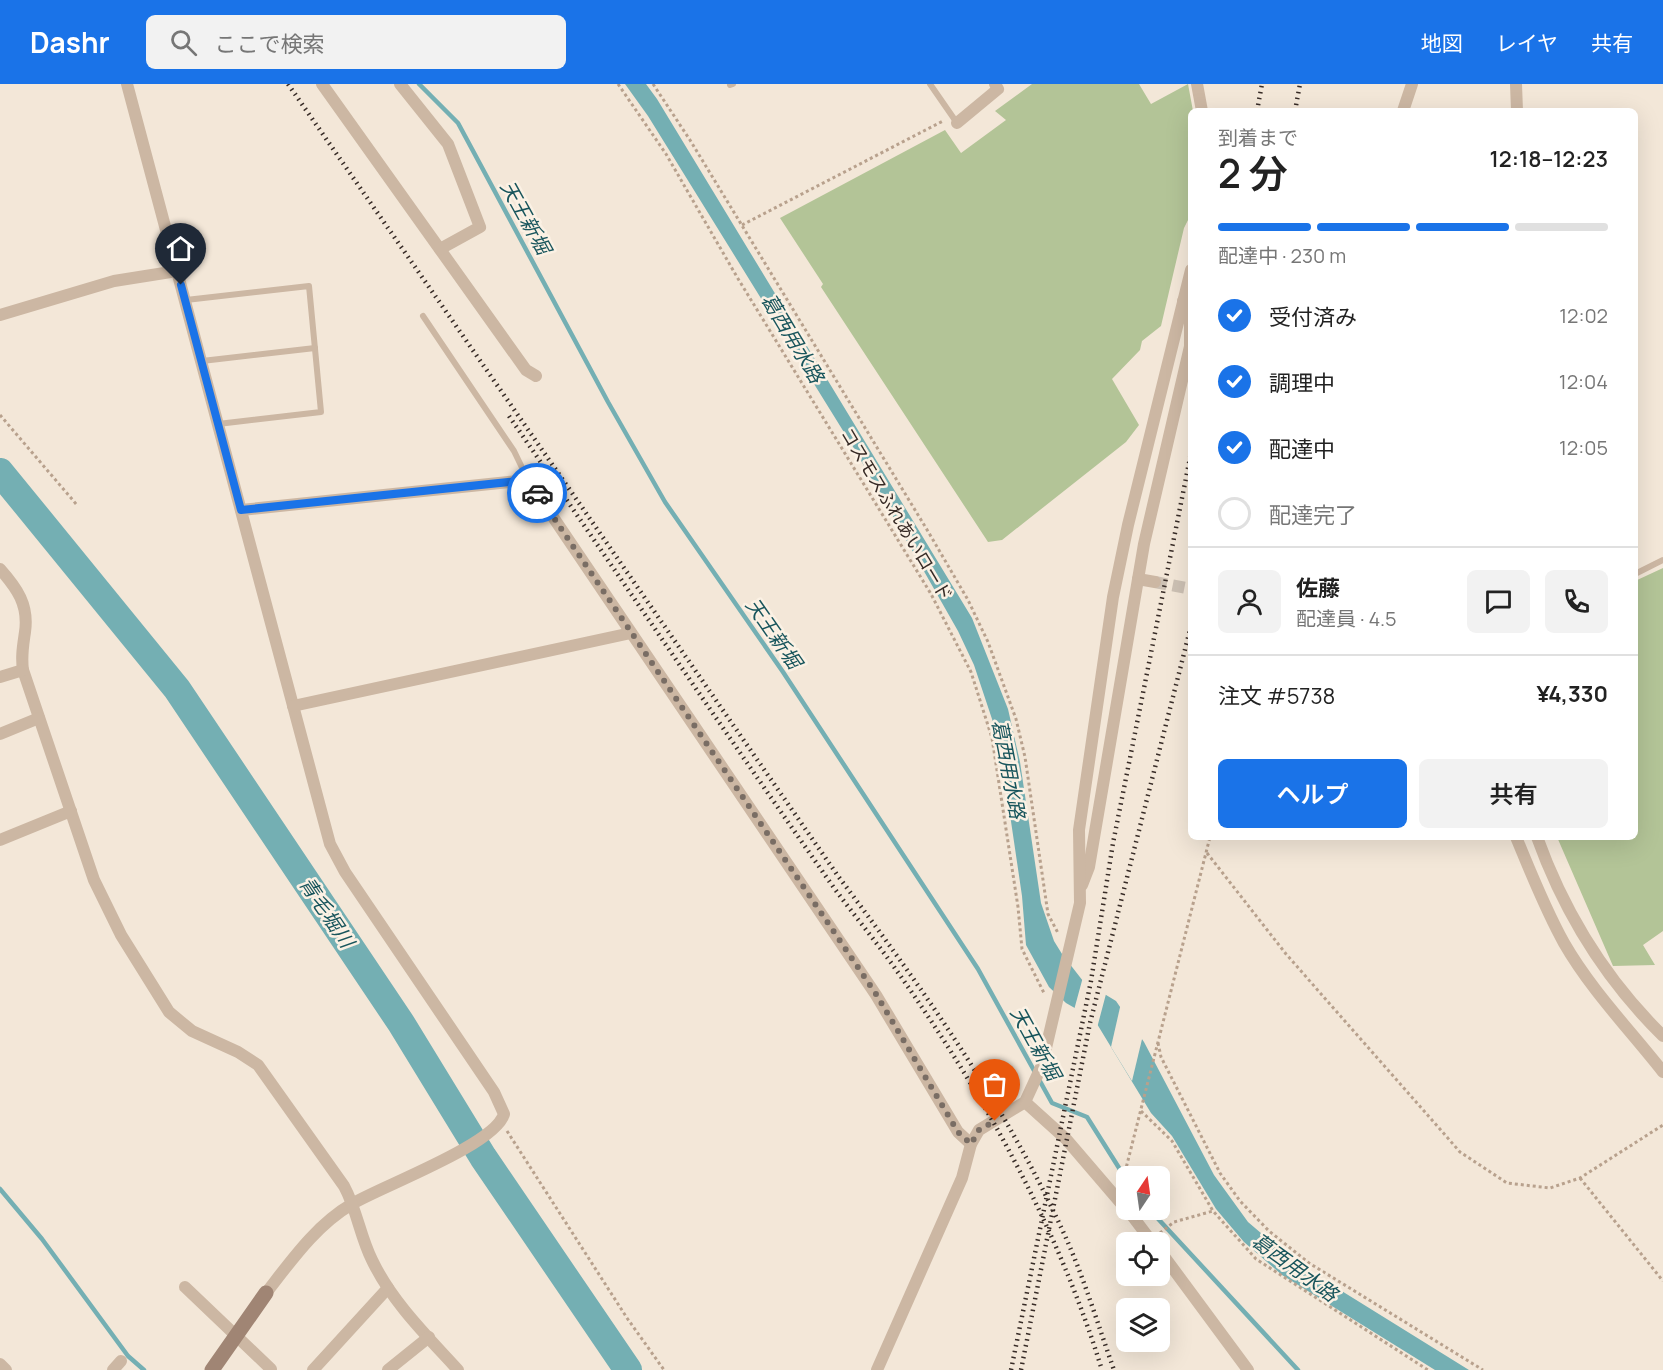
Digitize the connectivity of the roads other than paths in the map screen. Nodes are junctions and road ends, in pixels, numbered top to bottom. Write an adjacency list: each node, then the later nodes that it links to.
1 (127, 84): 14 (street)
2 (322, 84): 13 (street)
3 (400, 84): 13 (street)
4 (930, 84): 12 (lane)
5 (995, 84): 12 (street)
6 (1197, 84): 9 (street)
7 (1412, 84): 10 (street)
8 (1516, 84): 11 (street)
9 (1201, 108)
10 (1404, 108)
11 (1517, 108)
12 (954, 119)
13 (440, 249): 24 (street)
14 (177, 271): 16 (street); 19 (street)
15 (1188, 282): 17 (street)
16 (186, 300): 21 (lane); 23 (street)
17 (1183, 301): 18 (street); 43 (street)
18 (1188, 311)
19 (0, 315)
20 (423, 316): 26 (lane)
21 (315, 348): 23 (lane); 25 (lane)
22 (1188, 353): 31 (street)
23 (202, 360): 25 (street)
24 (536, 376)
25 (218, 424): 27 (street)
26 (528, 480): 27 (street); 33 (street)
27 (241, 510): 36 (street)
28 (1663, 560): 30 (lane)
29 (0, 569): 34 (street)
30 (1638, 572)
31 (1138, 579): 32 (street); 43 (street)
32 (1155, 582)
33 (631, 633): 36 (street); 47 (street)
34 (23, 669): 35 (street); 37 (street)
35 (0, 677)
36 (293, 706): 49 (street)
37 (39, 718): 38 (street); 39 (street)
38 (0, 734)
39 (70, 811): 40 (street); 49 (street)
40 (0, 840)
41 (1517, 840): 45 (street)
42 (1538, 840): 44 (street)
43 (1081, 887): 46 (street)
44 (1663, 1036)
45 (1663, 1072)
46 (1025, 1102): 47 (street); 48 (street)
47 (971, 1144): 65 (street)
48 (1116, 1196)
49 (353, 1203): 54 (street); 55 (street)
50 (1135, 1220): 51 (street)
51 (1144, 1232)
52 (1170, 1265): 66 (street)
53 (185, 1287): 56 (street)
54 (388, 1288): 57 (street); 62 (street)
55 (266, 1293): 56 (street)
56 (236, 1336): 59 (street); 61 (street)
57 (429, 1337): 63 (street); 64 (street)
58 (0, 1364): 60 (street)
59 (271, 1369)
60 (6, 1370)
61 (212, 1370)
62 (313, 1370)
63 (388, 1370)
64 (458, 1370)
65 (877, 1370)
66 (1248, 1370)

